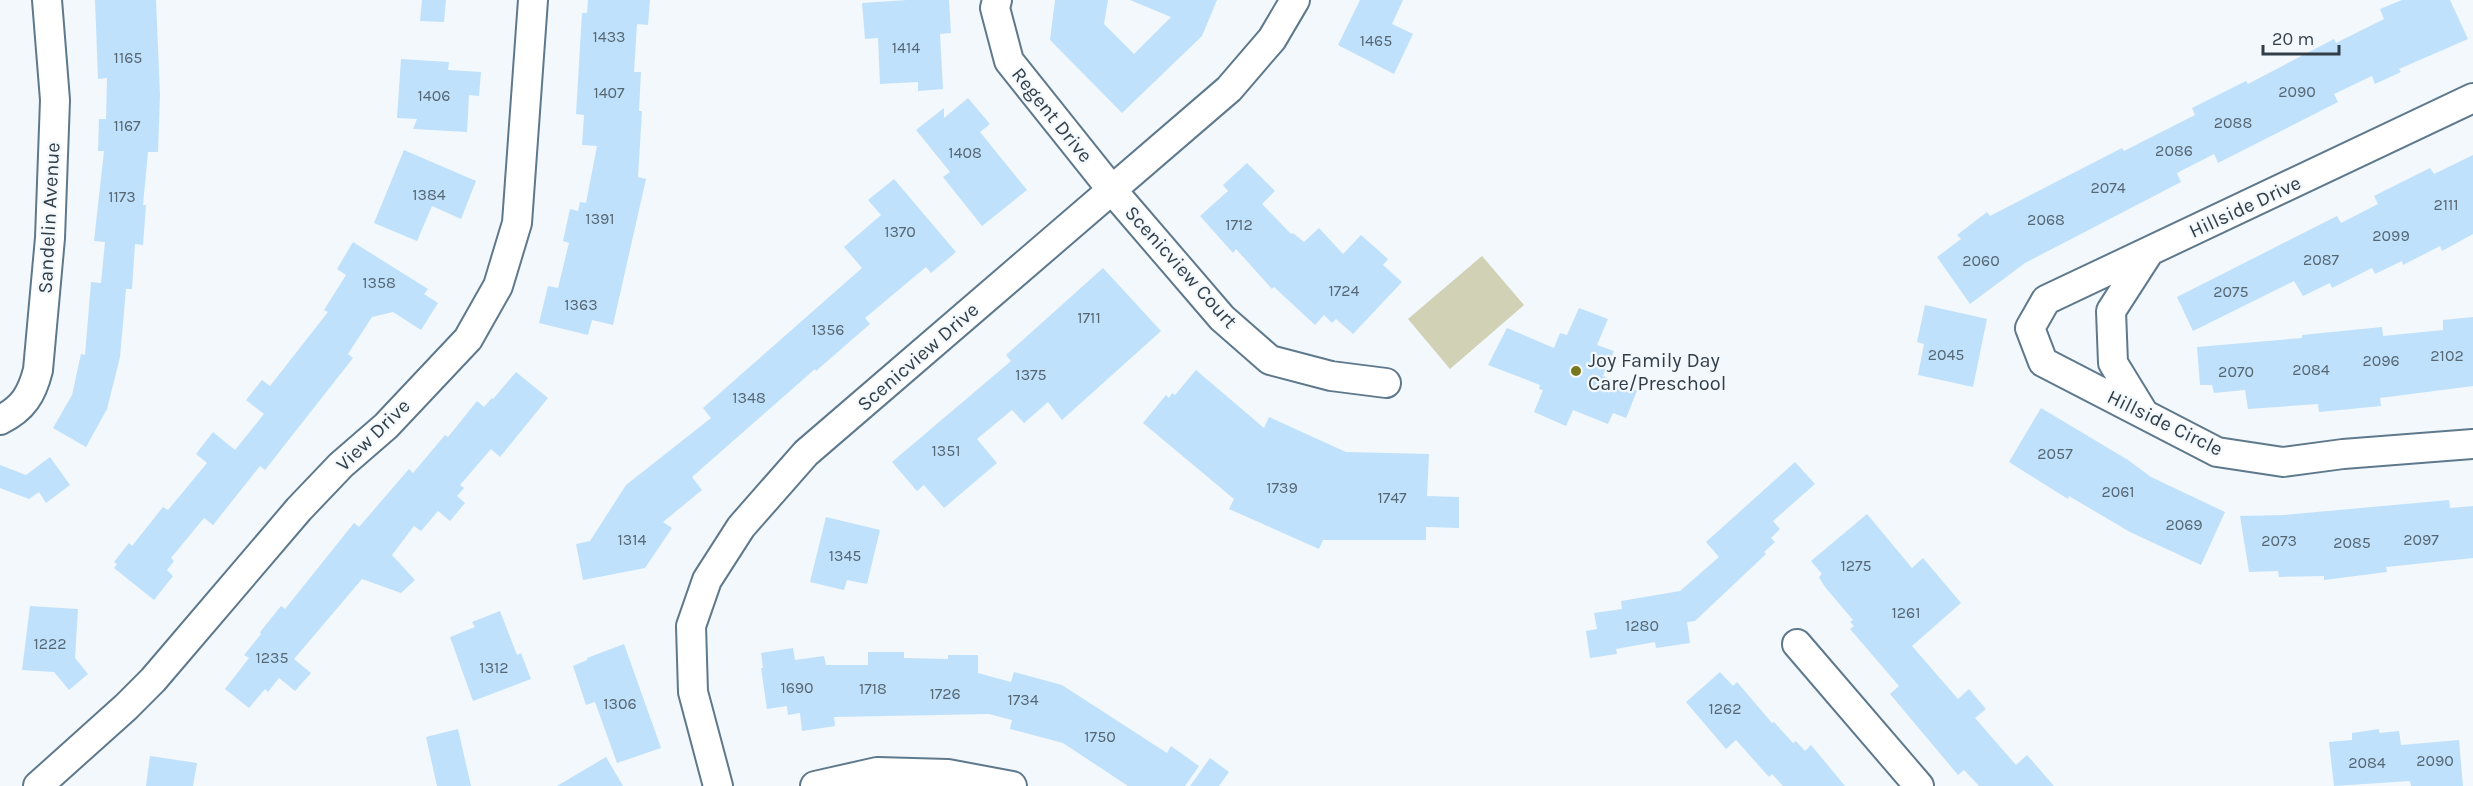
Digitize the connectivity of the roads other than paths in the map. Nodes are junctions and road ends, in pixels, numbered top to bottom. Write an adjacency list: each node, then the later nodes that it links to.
1 (47, 0): 11 (street, Sandelin Avenue)
2 (533, 0): 14 (street, View Drive)
3 (997, 0): 6 (street, Regent Drive)
4 (1295, 0): 6 (street, Scenicview Drive)
5 (2473, 98): 7 (street, Hillside Drive)
6 (1112, 190): 9 (street, Scenicview Court); 15 (street, Scenicview Drive)
7 (2149, 252): 8 (street, Hillside Drive); 10 (street)
8 (2030, 328): 10 (street, Hillside Circle)
9 (1386, 383)
10 (2143, 412): 12 (street, Hillside Circle)
11 (0, 420)
12 (2473, 444)
13 (1797, 644): 18 (street)
14 (38, 786)
15 (718, 786)
16 (815, 786): 17 (street)
17 (1012, 786)
18 (1919, 786)

